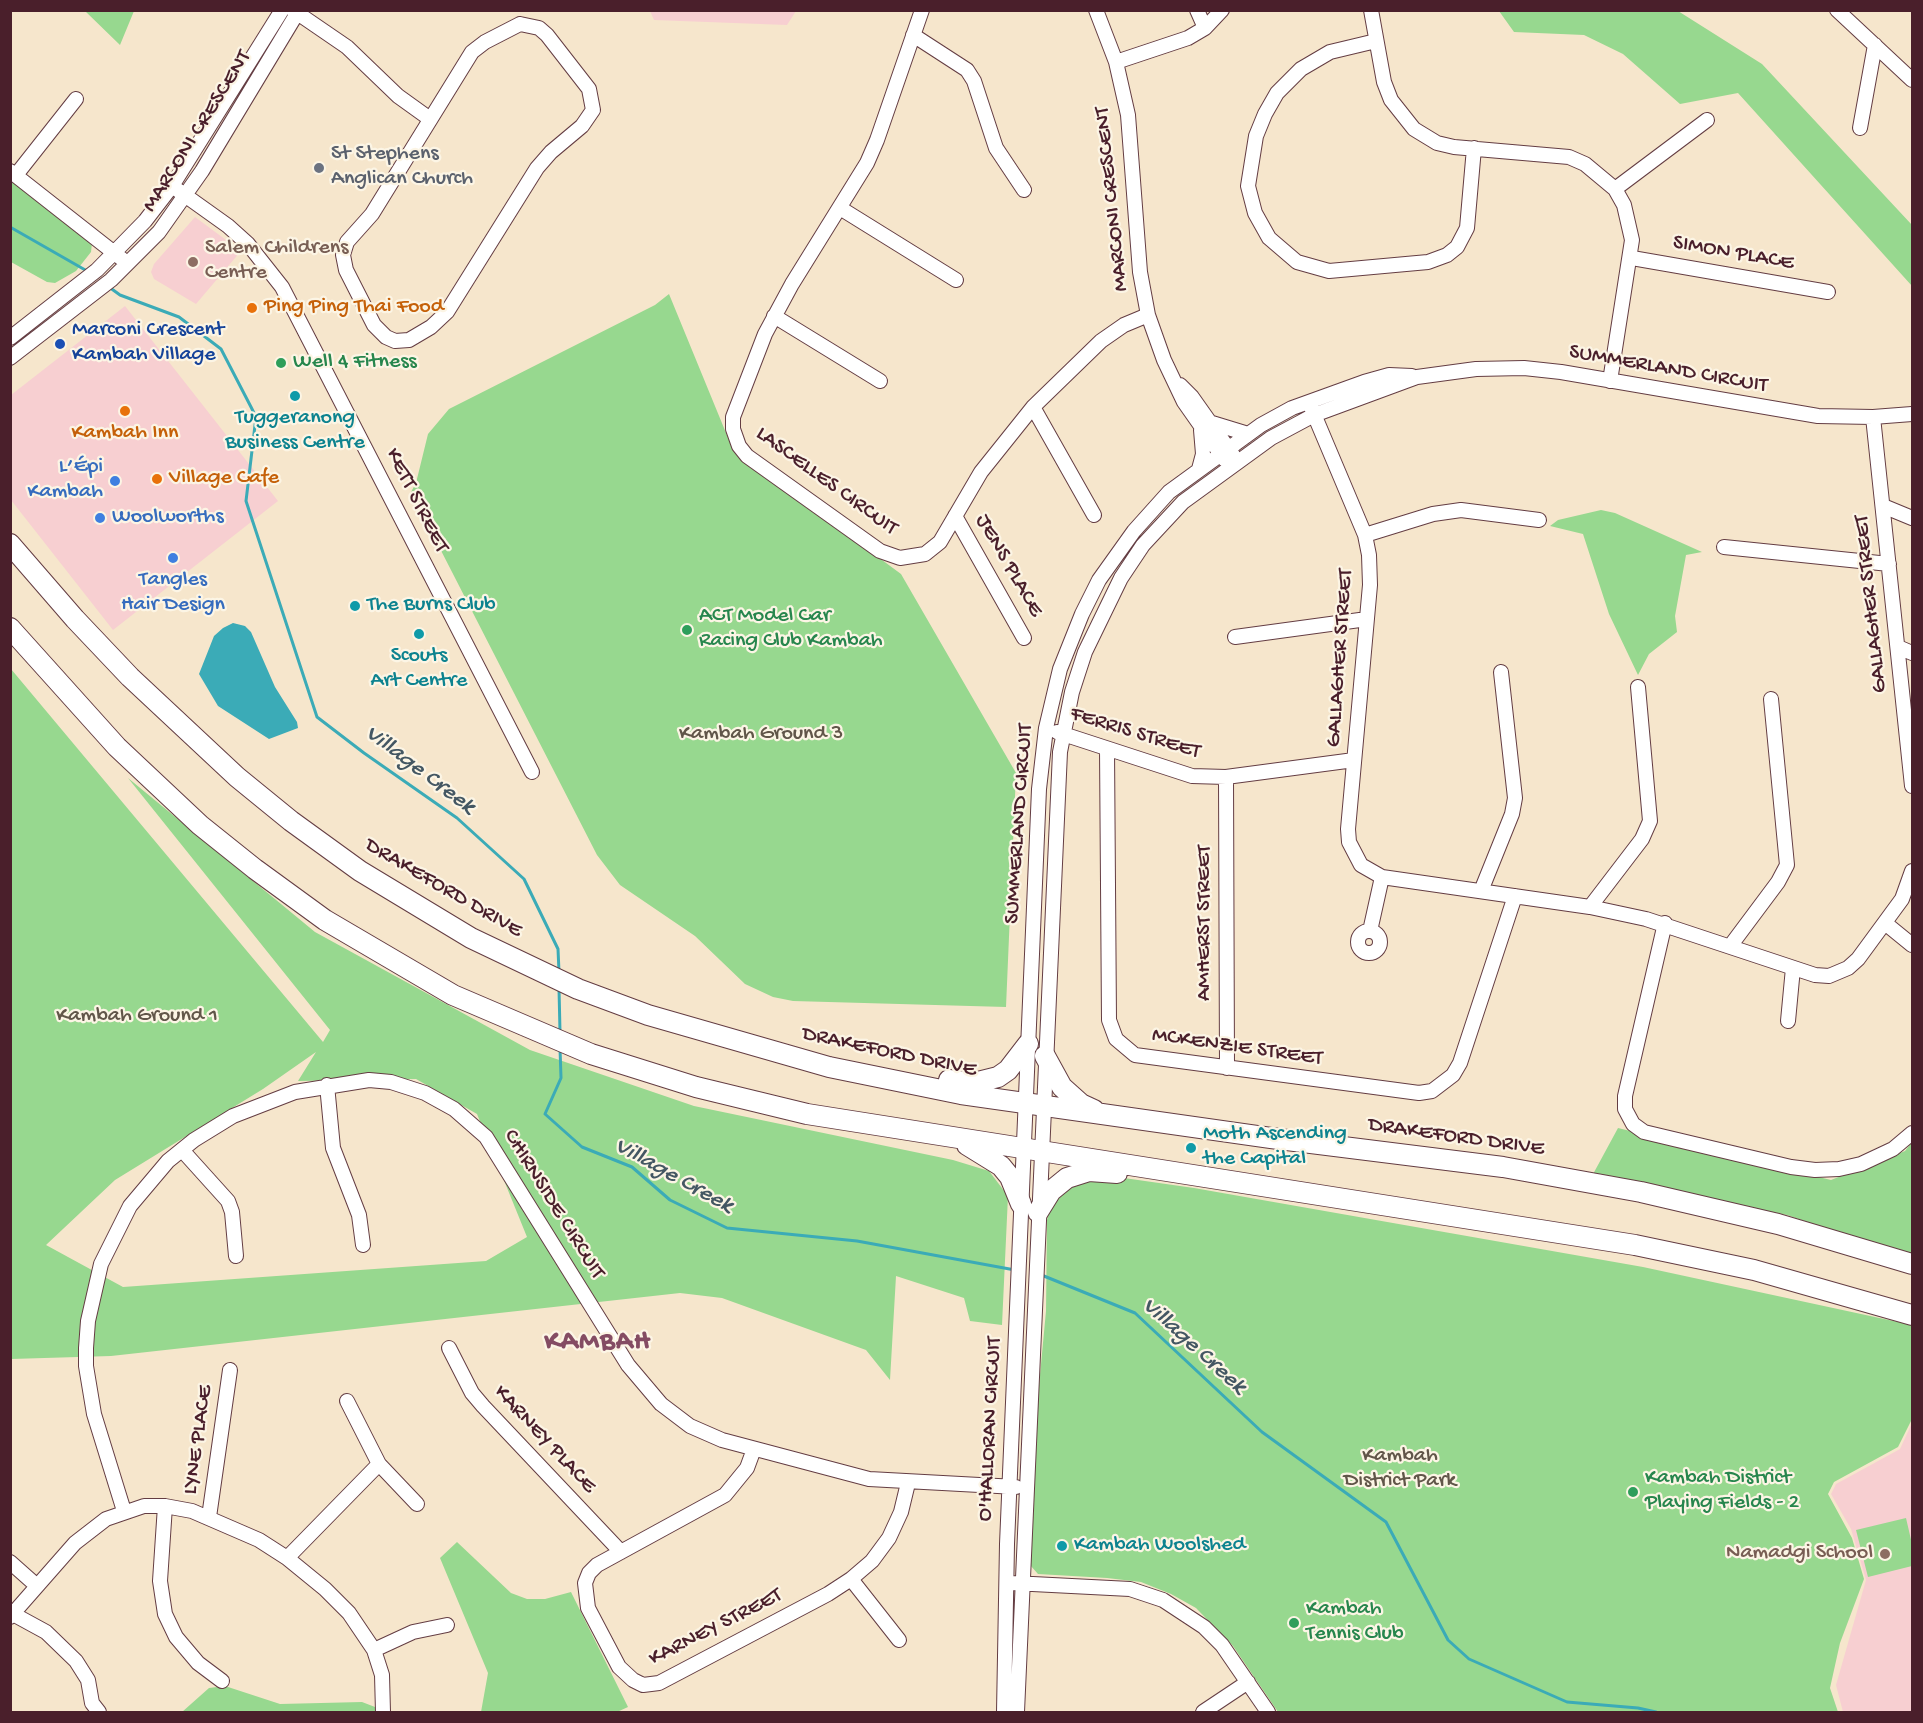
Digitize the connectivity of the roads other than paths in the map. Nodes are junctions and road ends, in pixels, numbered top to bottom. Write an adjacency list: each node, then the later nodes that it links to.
1 (282, 10): 21 (street, MARCONI CRESCENT)
2 (922, 10): 10 (street, LASCELLES CIRCUIT)
3 (1096, 10): 13 (street, MARCONI CRESCENT)
4 (1197, 10): 9 (street)
5 (1222, 10): 9 (street)
6 (1371, 10): 11 (street)
7 (1837, 10): 12 (street)
8 (296, 11): 16 (street); 24 (street, MARCONI CRESCENT)
9 (1205, 28): 13 (street)
10 (913, 35): 23 (street); 25 (street, LASCELLES CIRCUIT)
11 (1376, 41): 19 (street); 19 (street)
12 (1875, 45): 14 (street); 18 (street)
13 (1116, 62): 31 (street, MARCONI CRESCENT)
14 (1912, 80)
15 (76, 99): 20 (street)
16 (430, 119): 16 (street)
17 (1707, 120): 22 (street)
18 (1860, 128)
19 (1474, 148): 22 (street)
20 (13, 173): 26 (street)
21 (171, 186): 24 (street, KETT STREET); 26 (street, MARCONI CRESCENT)
22 (1615, 189): 27 (street)
23 (1024, 190)
24 (186, 196): 28 (street, MARCONI CRESCENT); 70 (street, KETT STREET)
25 (840, 208): 29 (street); 32 (street, LASCELLES CIRCUIT)
26 (115, 253): 28 (street); 33 (street, MARCONI CRESCENT)
27 (1632, 258): 30 (street, SIMON PLACE); 37 (street)
28 (128, 264): 34 (street, MARCONI CRESCENT)
29 (956, 280)
30 (1828, 292)
31 (1148, 315): 39 (street, LASCELLES CIRCUIT); 43 (street, MARCONI CRESCENT)
32 (774, 316): 36 (street); 50 (street, LASCELLES CIRCUIT)
33 (10, 338)
34 (10, 358)
35 (1416, 377): 37 (street, SUMMERLAND CIRCUIT); 38 (street, SUMMERLAND CIRCUIT); 41 (street, SUMMERLAND CIRCUIT)
36 (880, 381)
37 (1610, 381): 42 (street, SUMMERLAND CIRCUIT)
38 (1308, 401): 41 (street, GALLAGHER STREET); 44 (street, SUMMERLAND CIRCUIT)
39 (1033, 407): 49 (street); 50 (street, LASCELLES CIRCUIT)
40 (1912, 414): 42 (street, SUMMERLAND CIRCUIT)
41 (1314, 415): 46 (street, SUMMERLAND CIRCUIT); 53 (street, GALLAGHER STREET)
42 (1873, 417): 48 (street, GALLAGHER STREET)
43 (1205, 424): 44 (street); 45 (street, MARCONI CRESCENT); 47 (street)
44 (1248, 434): 45 (street, SUMMERLAND CIRCUIT)
45 (1224, 451): 46 (street, MARCONI CRESCENT); 47 (street, SUMMERLAND CIRCUIT)
46 (1234, 464): 67 (street, SUMMERLAND CIRCUIT)
47 (1199, 469): 66 (street, SUMMERLAND CIRCUIT)
48 (1882, 506): 51 (street); 56 (street, GALLAGHER STREET)
49 (1094, 515)
50 (955, 516): 60 (street, JENS PLACE)
51 (1912, 518)
52 (1539, 520): 53 (street)
53 (1365, 535): 57 (street, GALLAGHER STREET)
54 (10, 544): 89 (highway, DRAKEFORD DRIVE)
55 (1724, 547): 56 (street)
56 (1889, 564): 61 (street, GALLAGHER STREET)
57 (1367, 619): 59 (street); 69 (street, GALLAGHER STREET)
58 (10, 628): 93 (highway)
59 (1235, 637)
60 (1024, 638)
61 (1898, 647): 62 (street); 72 (street, GALLAGHER STREET)
62 (1912, 653)
63 (1502, 672): 75 (street)
64 (1638, 687): 77 (street)
65 (1771, 699): 81 (street)
66 (1046, 728): 67 (street, FERRIS STREET); 85 (street, SUMMERLAND CIRCUIT)
67 (1063, 734): 68 (street, FERRIS STREET); 86 (street, SUMMERLAND CIRCUIT)
68 (1107, 749): 71 (street, FERRIS STREET); 87 (street, MCKENZIE STREET)
69 (1354, 760): 71 (street, FERRIS STREET); 74 (street, GALLAGHER STREET)
70 (532, 772)
71 (1226, 777): 87 (street, AMHERST STREET)
72 (1912, 786)
73 (1912, 871): 78 (street, GALLAGHER STREET)
74 (1382, 877): 75 (street, GALLAGHER STREET); 80 (street)
75 (1481, 891): 76 (street, GALLAGHER STREET)
76 (1515, 896): 77 (street, GALLAGHER STREET); 87 (street, MCKENZIE STREET)
77 (1590, 907): 79 (street, GALLAGHER STREET)
78 (1885, 923): 82 (street); 83 (street, GALLAGHER STREET)
79 (1665, 924): 81 (street, GALLAGHER STREET); 92 (street)
80 (1370, 931)
81 (1731, 945): 83 (street, GALLAGHER STREET)
82 (1912, 945)
83 (1792, 968): 84 (street)
84 (1788, 1021)
85 (1028, 1044): 89 (highway); 90 (street, SUMMERLAND CIRCUIT)
86 (1045, 1056): 90 (street, SUMMERLAND CIRCUIT); 91 (highway)
87 (1227, 1068)
88 (327, 1085): 95 (street, CHIRNSIDE CIRCUIT); 98 (street); 105 (street, CHIRNSIDE CIRCUIT)
89 (914, 1086): 90 (highway, DRAKEFORD DRIVE)
90 (1034, 1105): 91 (highway, DRAKEFORD DRIVE); 94 (street, SUMMERLAND CIRCUIT)
91 (1102, 1114): 100 (highway, DRAKEFORD DRIVE)
92 (1912, 1133)
93 (954, 1138): 94 (highway); 97 (highway)
94 (1032, 1149): 96 (highway); 97 (street, O'HALLORAN CIRCUIT)
95 (182, 1150): 99 (street); 112 (street, CHIRNSIDE CIRCUIT)
96 (1150, 1169): 97 (highway); 101 (highway)
97 (1030, 1208): 108 (street, O'HALLORAN CIRCUIT); 109 (street, O'HALLORAN CIRCUIT)
98 (363, 1245)
99 (236, 1256)
100 (1912, 1264)
101 (1912, 1315)
102 (449, 1348): 114 (street, KARNEY PLACE)
103 (230, 1370): 113 (street, LYNE PLACE)
104 (347, 1401): 106 (street)
105 (754, 1449): 107 (street, CHIRNSIDE CIRCUIT); 114 (street, KARNEY STREET)
106 (379, 1464): 110 (street); 115 (street)
107 (908, 1482): 108 (street, CHIRNSIDE CIRCUIT); 117 (street, KARNEY STREET)
108 (1009, 1487): 109 (street, CHIRNSIDE CIRCUIT); 118 (street, O'HALLORAN CIRCUIT)
109 (1027, 1488): 119 (street, O'HALLORAN CIRCUIT)
110 (417, 1504)
111 (165, 1506): 112 (street); 113 (street); 125 (street)
112 (124, 1511): 120 (street)
113 (209, 1517): 115 (street)
114 (621, 1552): 117 (street, KARNEY STREET)
115 (287, 1558): 124 (street)
116 (10, 1562): 120 (street)
117 (851, 1579): 123 (street)
118 (1005, 1583): 119 (street); 127 (street, O'HALLORAN CIRCUIT)
119 (1023, 1583): 126 (street); 130 (street, O'HALLORAN CIRCUIT)
120 (37, 1586): 121 (street)
121 (12, 1616): 128 (street)
122 (447, 1625): 124 (street)
123 (899, 1640)
124 (374, 1650): 129 (street)
125 (222, 1681)
126 (1248, 1682): 131 (street); 132 (street)
127 (1003, 1711)
128 (99, 1713)
129 (383, 1713)
130 (1017, 1713)
131 (1203, 1713)
132 (1268, 1713)

